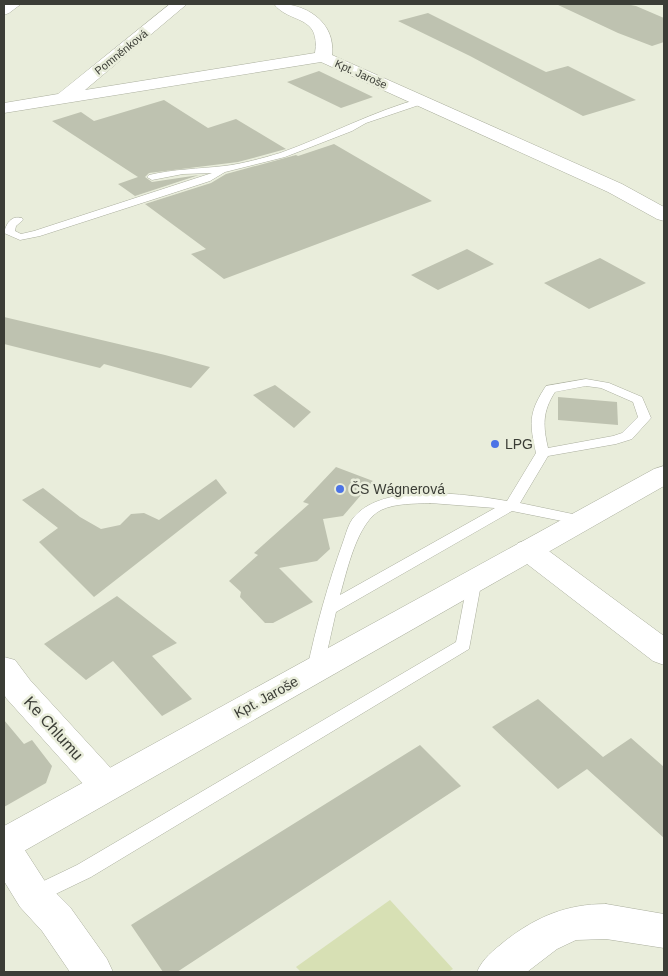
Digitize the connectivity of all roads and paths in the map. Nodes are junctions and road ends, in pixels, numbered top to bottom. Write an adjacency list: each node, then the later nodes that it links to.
1 (14, 4): 4 (street)
2 (179, 4): 6 (street, Pomněnková)
3 (282, 4): 5 (street)
4 (4, 10)
5 (324, 57): 6 (street, Kpt. Jaroše); 7 (street, Kpt. Jaroše)
6 (62, 99): 8 (street, Kpt. Jaroše)
7 (422, 101): 9 (lane); 11 (street, Kpt. Jaroše)
8 (4, 108)
9 (225, 170): 10 (lane); 12 (lane)
10 (152, 177)
11 (664, 215)
12 (18, 220)
13 (543, 453): 13 (lane); 15 (lane)
14 (664, 475): 16 (street, Kpt. Jaroše)
15 (512, 505): 16 (lane); 19 (lane); 19 (lane)
16 (582, 520): 17 (street, Kpt. Jaroše)
17 (528, 550): 18 (street, Kpt. Jaroše); 20 (street)
18 (475, 580): 22 (street, Kpt. Jaroše); 26 (lane)
19 (330, 608): 22 (lane)
20 (664, 654)
21 (4, 669): 23 (street, Ke Chlumu)
22 (315, 670): 23 (street, Kpt. Jaroše)
23 (106, 786): 24 (street, Kpt. Jaroše)
24 (4, 844)
25 (4, 850): 26 (street)
26 (33, 895): 28 (street)
27 (664, 930): 29 (street)
28 (93, 972)
29 (497, 972)

